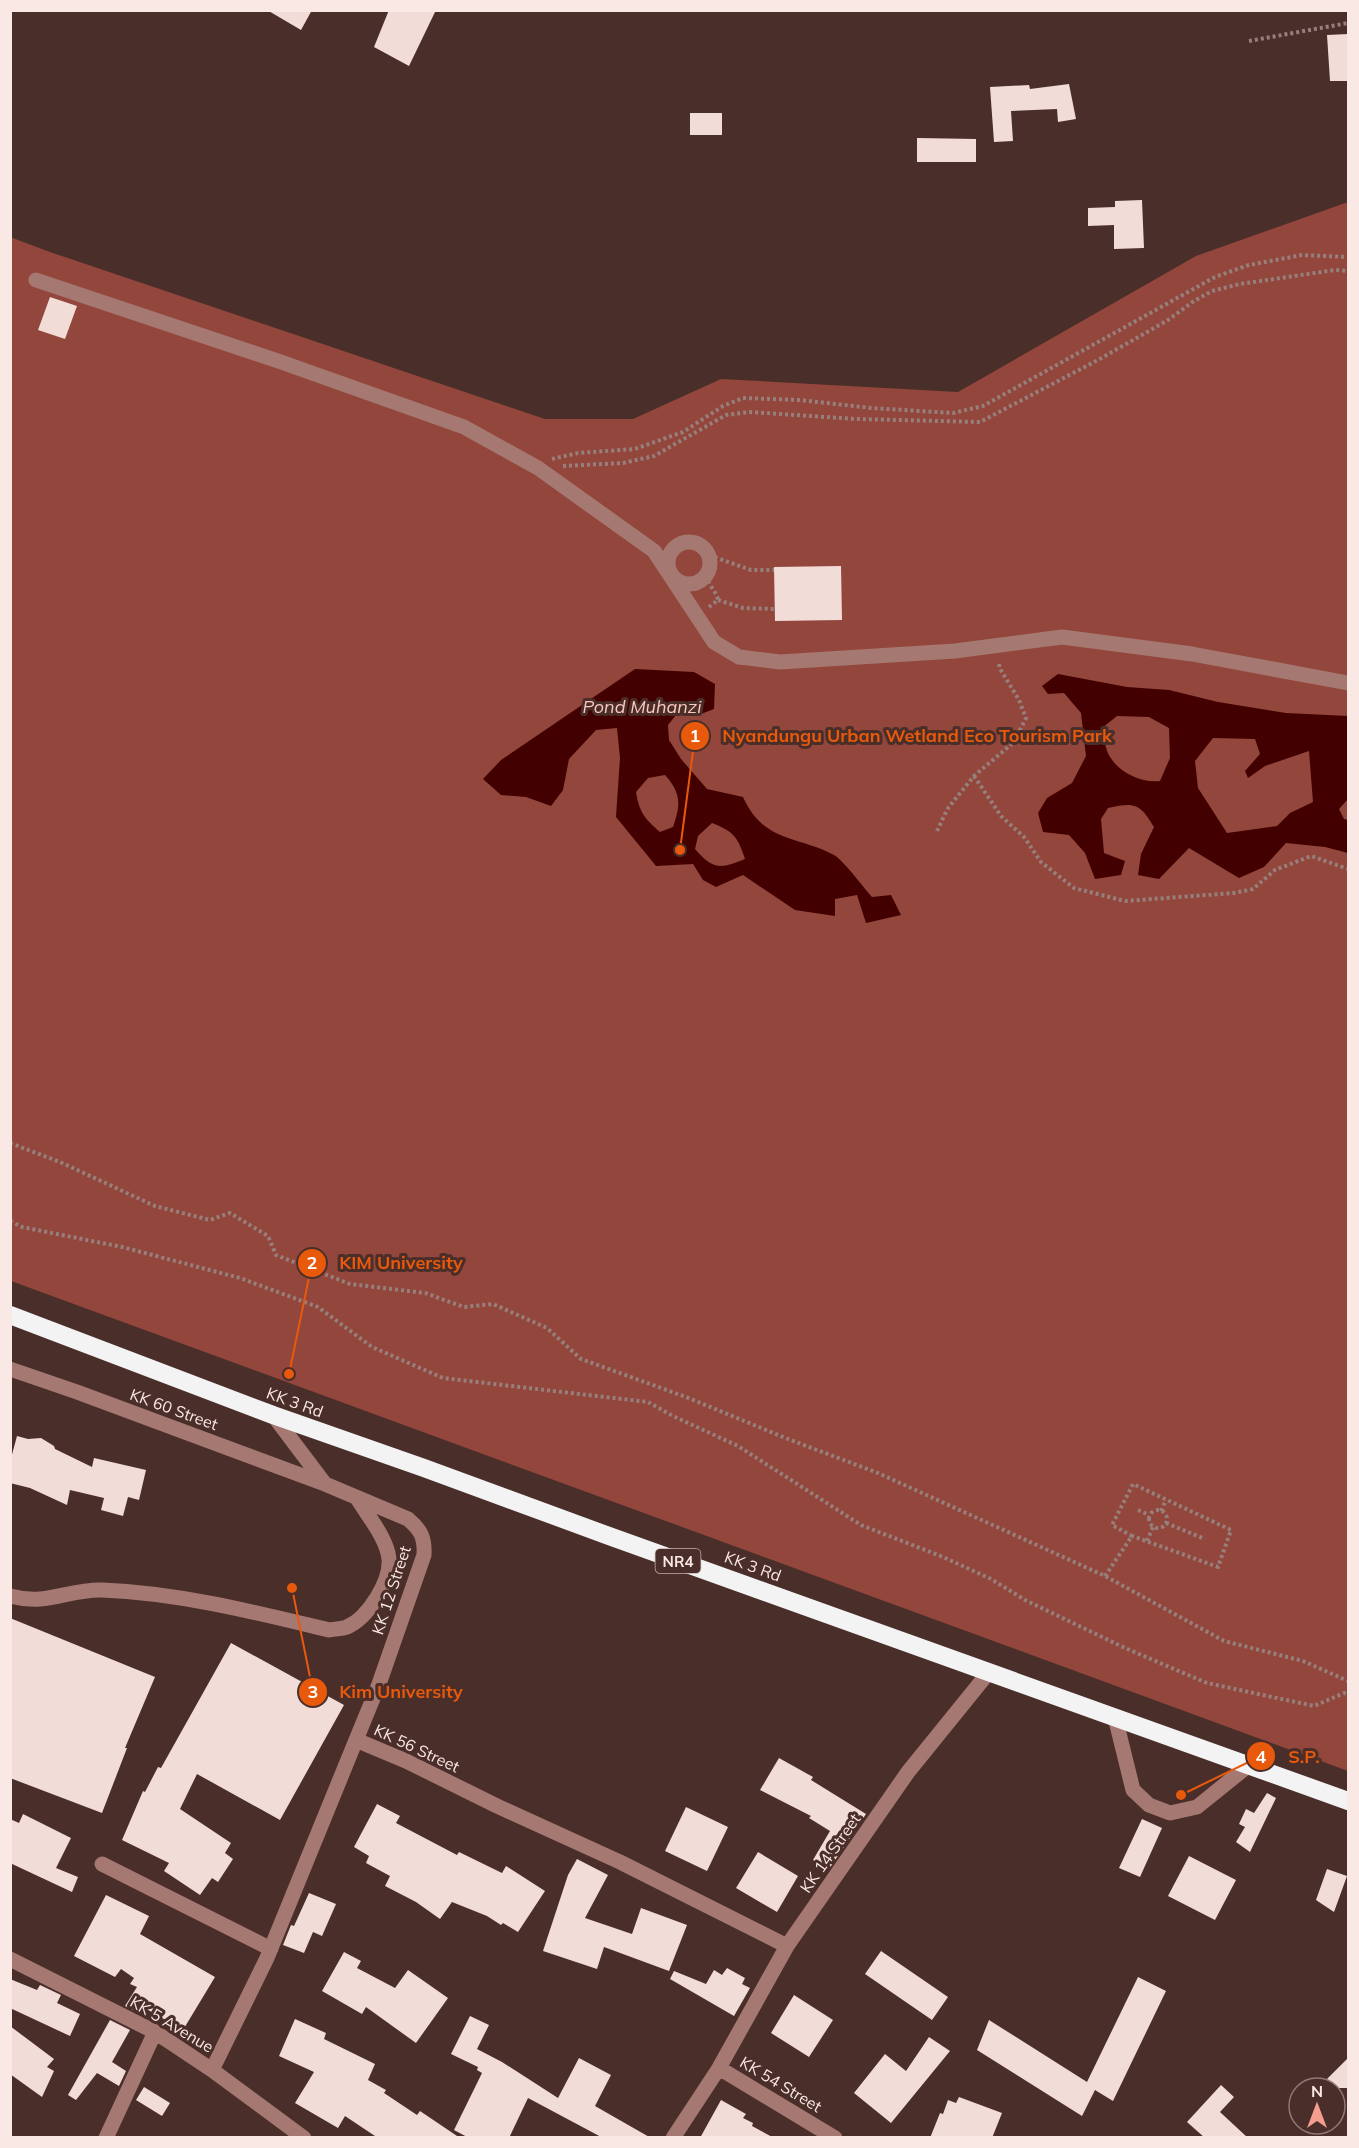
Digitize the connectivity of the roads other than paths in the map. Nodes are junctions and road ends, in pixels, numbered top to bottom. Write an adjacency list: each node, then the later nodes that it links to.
1 (36, 280): 2 (street)
2 (671, 576): 2 (street); 3 (street)
3 (1348, 683)
4 (10, 1315): 6 (highway, KK 3 Rd / NR4)
5 (10, 1369): 7 (street, KK 60 Street)
6 (273, 1415): 7 (street, KK 12 Street); 10 (highway, KK 3 Rd / NR4)
7 (325, 1484): 8 (street, KK 12 Street)
8 (357, 1498): 9 (street); 12 (street, KK 12 Street)
9 (10, 1596)
10 (989, 1672): 11 (highway, KK 3 Rd / NR4); 16 (street, KK 14 Street)
11 (1115, 1717): 13 (highway, KK 3 Rd / NR4); 13 (street)
12 (356, 1740): 16 (street, KK 56 Street); 17 (street, KK 56 Street)
13 (1249, 1765): 14 (highway, KK 3 Rd / NR4)
14 (1348, 1801)
15 (102, 1864): 17 (street)
16 (787, 1946): 20 (street, KK 14 Street)
17 (271, 1948): 21 (street, KK 56 Street)
18 (10, 1959): 19 (street, KK 5 Avenue)
19 (155, 2032): 21 (street, KK 5 Avenue); 22 (street)
20 (719, 2068): 24 (street, KK 54 Street); 25 (street, KK 54 Street)
21 (212, 2070): 23 (street, KK 5 Avenue)
22 (106, 2138)
23 (304, 2138)
24 (673, 2138)
25 (835, 2138)

